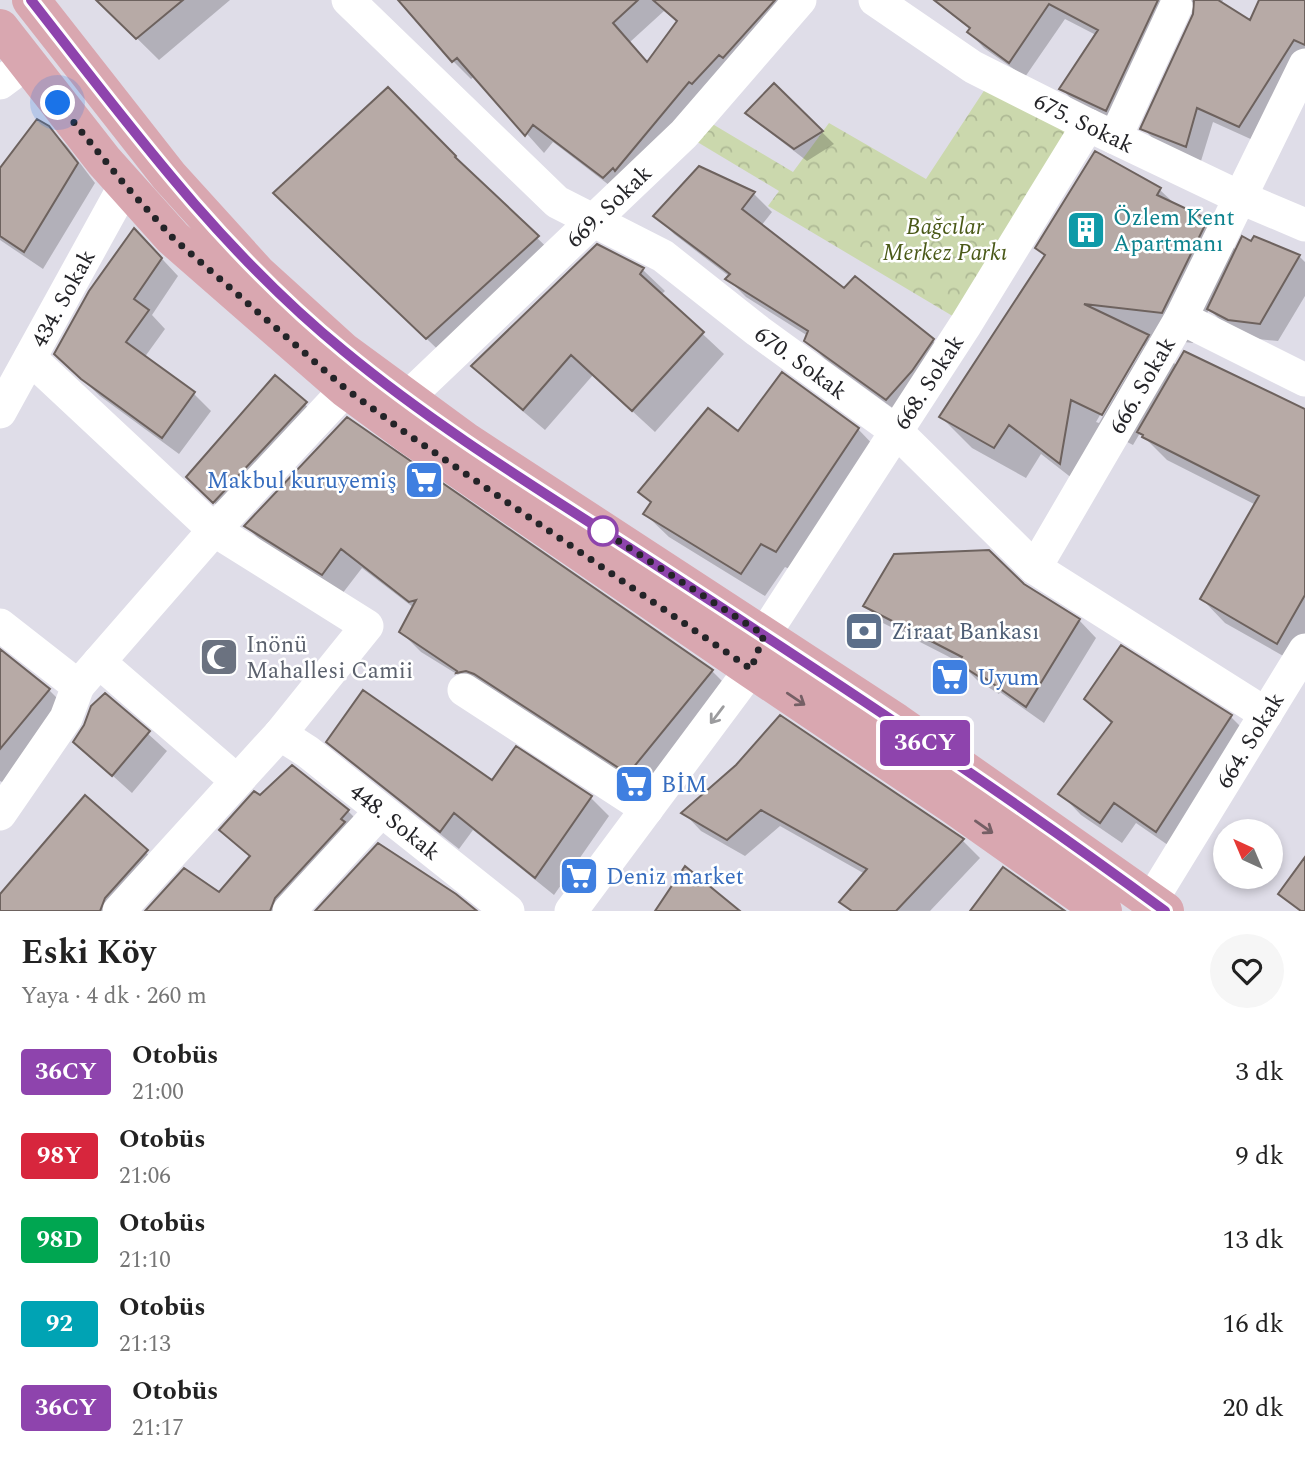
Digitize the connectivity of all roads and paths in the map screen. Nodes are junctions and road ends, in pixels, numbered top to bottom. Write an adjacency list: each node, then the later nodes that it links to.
1 (32, 0): 18 (main road)
2 (348, 0): 12 (street, 670. Sokak)
3 (800, 0): 12 (street, 669. Sokak)
4 (875, 0): 9 (street, 675. Sokak)
5 (1175, 6): 9 (street, 668. Sokak)
6 (0, 28): 8 (main road)
7 (1305, 65): 11 (street, 666. Sokak)
8 (14, 73): 10 (main road)
9 (1102, 132): 11 (street, 675. Sokak); 20 (street, 668. Sokak)
10 (125, 185): 15 (street, 434. Sokak); 17 (main road)
11 (1239, 197): 13 (street, 675. Sokak); 14 (street, 666. Sokak)
12 (594, 219): 18 (street, 669. Sokak); 20 (street, 670. Sokak)
13 (1305, 225)
14 (1181, 318): 16 (street); 22 (street, 666. Sokak)
15 (30, 358): 19 (street, 434. Sokak); 21 (street)
16 (1305, 380)
17 (346, 389): 21 (street); 25 (main road)
18 (406, 399): 25 (main road)
19 (0, 412)
20 (897, 432): 22 (street, 670. Sokak); 25 (street, 668. Sokak)
21 (214, 530): 26 (street); 29 (street)
22 (1035, 568): 28 (street, 670. Sokak)
23 (0, 625): 26 (street)
24 (1305, 650): 28 (street, 664. Sokak)
25 (757, 652): 31 (street, 668. Sokak, one-way to 31); 34 (main road); 39 (main road, one-way to 39)
26 (88, 674): 30 (street); 33 (street)
27 (464, 690): 31 (street)
28 (1265, 714): 34 (street, 664. Sokak)
29 (280, 734): 30 (street); 32 (street, 448. Sokak)
30 (237, 781): 35 (street)
31 (647, 809): 38 (street, 668. Sokak)
32 (380, 812): 36 (street); 37 (street, 448. Sokak)
33 (0, 814)
34 (1158, 906)
35 (119, 911)
36 (289, 911)
37 (508, 911)
38 (571, 911)
39 (1103, 911)

